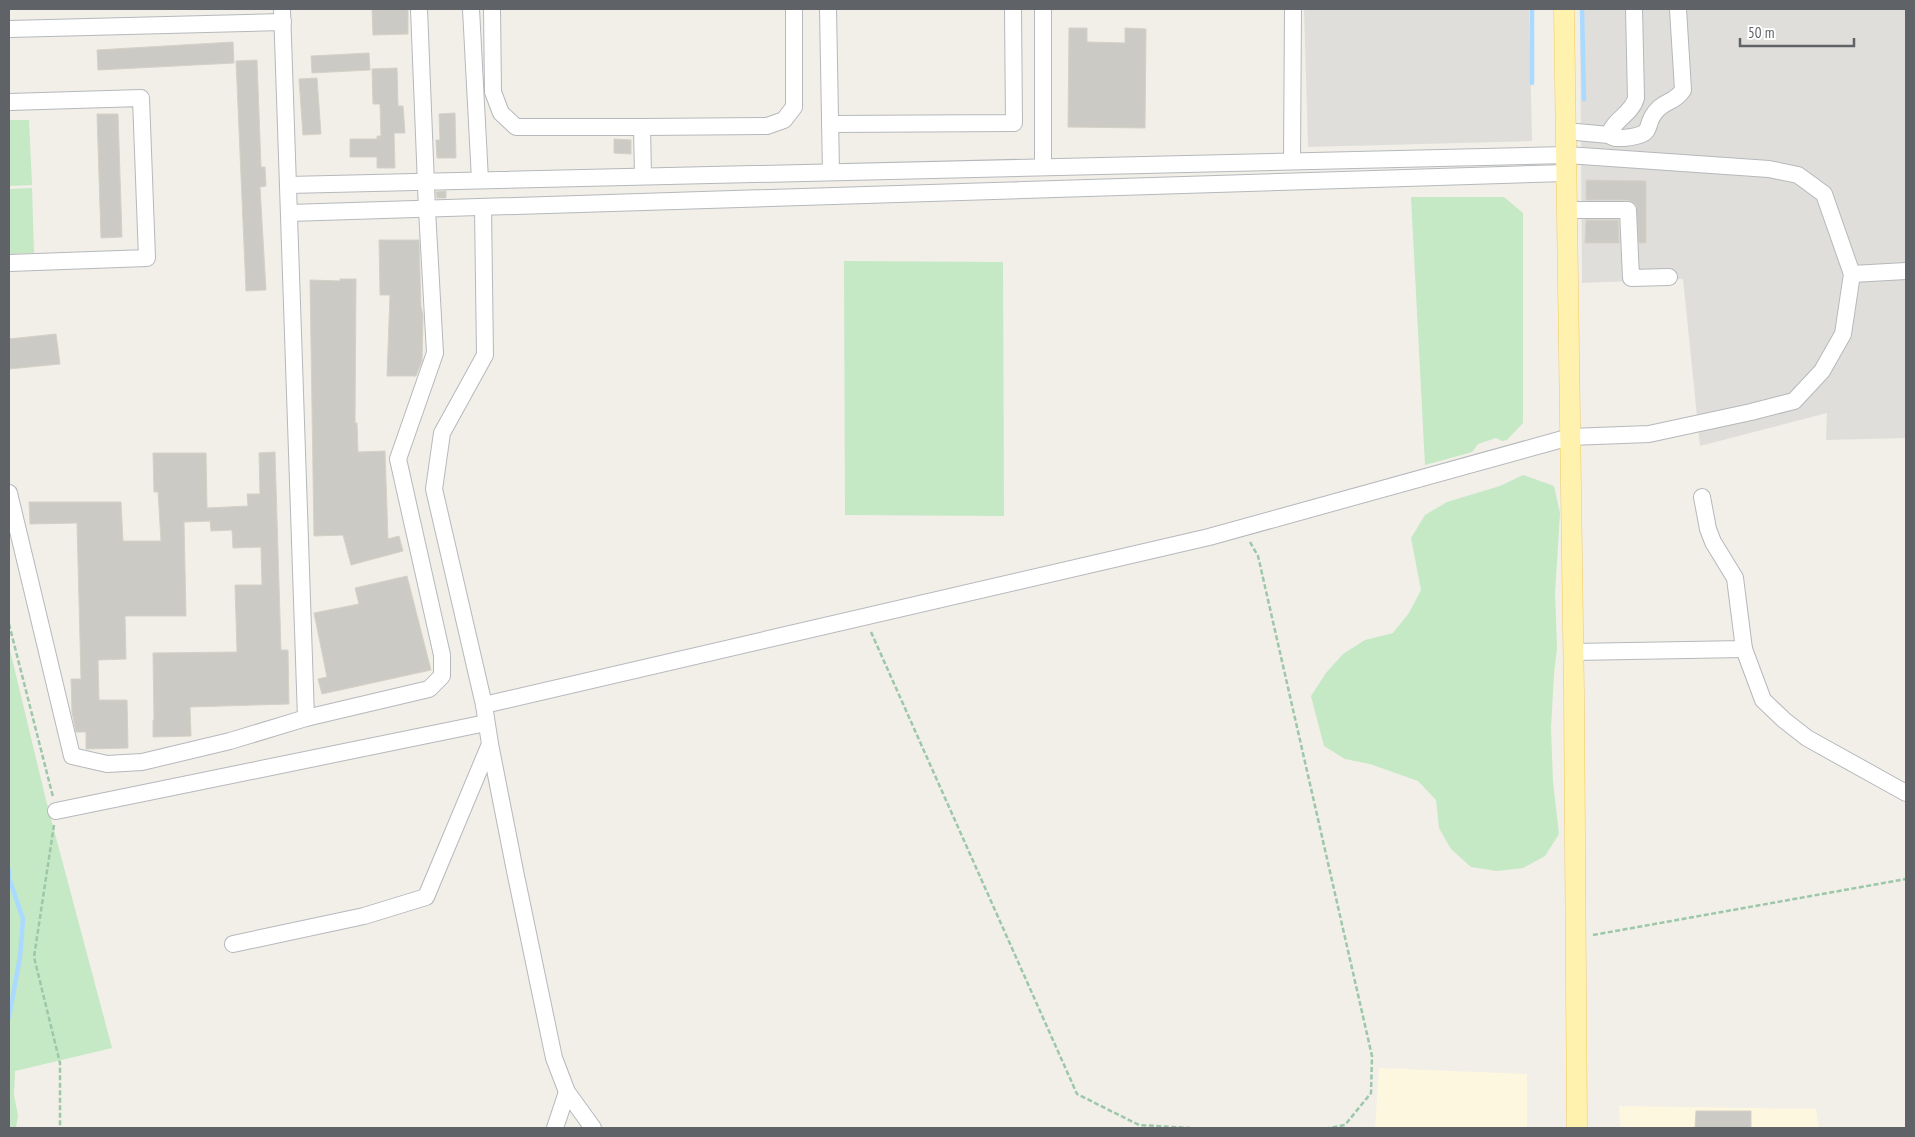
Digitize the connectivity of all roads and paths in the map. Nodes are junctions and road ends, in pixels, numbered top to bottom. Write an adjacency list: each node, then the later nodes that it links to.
1 (419, 9): 25 (street)
2 (471, 9): 24 (street)
3 (492, 9): 16 (street)
4 (794, 9): 16 (street)
5 (828, 9): 15 (street)
6 (1014, 9): 15 (street)
7 (1043, 9): 21 (street)
8 (1293, 9): 19 (street)
9 (1564, 9): 17 (main road)
10 (1634, 9): 18 (street)
11 (1678, 9): 18 (street)
12 (283, 15): 13 (street); 26 (street)
13 (9, 30)
14 (9, 102): 31 (street)
15 (830, 124): 22 (street)
16 (642, 127): 23 (street)
17 (1566, 130): 18 (street); 20 (main road)
18 (1609, 134)
19 (1292, 160): 20 (street); 21 (street)
20 (1566, 164): 27 (street); 29 (main road); 33 (street)
21 (1044, 166): 22 (street)
22 (832, 172): 23 (street)
23 (643, 176): 24 (street)
24 (480, 180): 25 (street)
25 (427, 181): 26 (street); 28 (street)
26 (288, 185): 30 (street)
27 (483, 208): 28 (street); 43 (street)
28 (427, 210): 30 (street); 44 (street)
29 (1567, 210): 34 (street); 35 (main road)
30 (289, 213): 44 (street)
31 (9, 263)
32 (1906, 271): 33 (street)
33 (1852, 274): 35 (street)
34 (1669, 277)
35 (1570, 437): 38 (street); 42 (main road)
36 (9, 493): 44 (street)
37 (1702, 497): 41 (street)
38 (1242, 528): 39 (street); 57 (path)
39 (864, 617): 43 (street); 56 (path)
40 (9, 624): 48 (path)
41 (1744, 649): 42 (street); 47 (street)
42 (1573, 652): 50 (main road)
43 (484, 705): 45 (street)
44 (306, 718)
45 (486, 722): 46 (street); 48 (street)
46 (490, 744): 51 (street); 52 (street)
47 (1906, 793)
48 (56, 811): 53 (path)
49 (1906, 879): 50 (path)
50 (1575, 938): 58 (main road)
51 (233, 944)
52 (567, 1092): 54 (street); 55 (street)
53 (60, 1128)
54 (555, 1128)
55 (593, 1128)
56 (1190, 1128)
57 (1329, 1128)
58 (1577, 1128)

